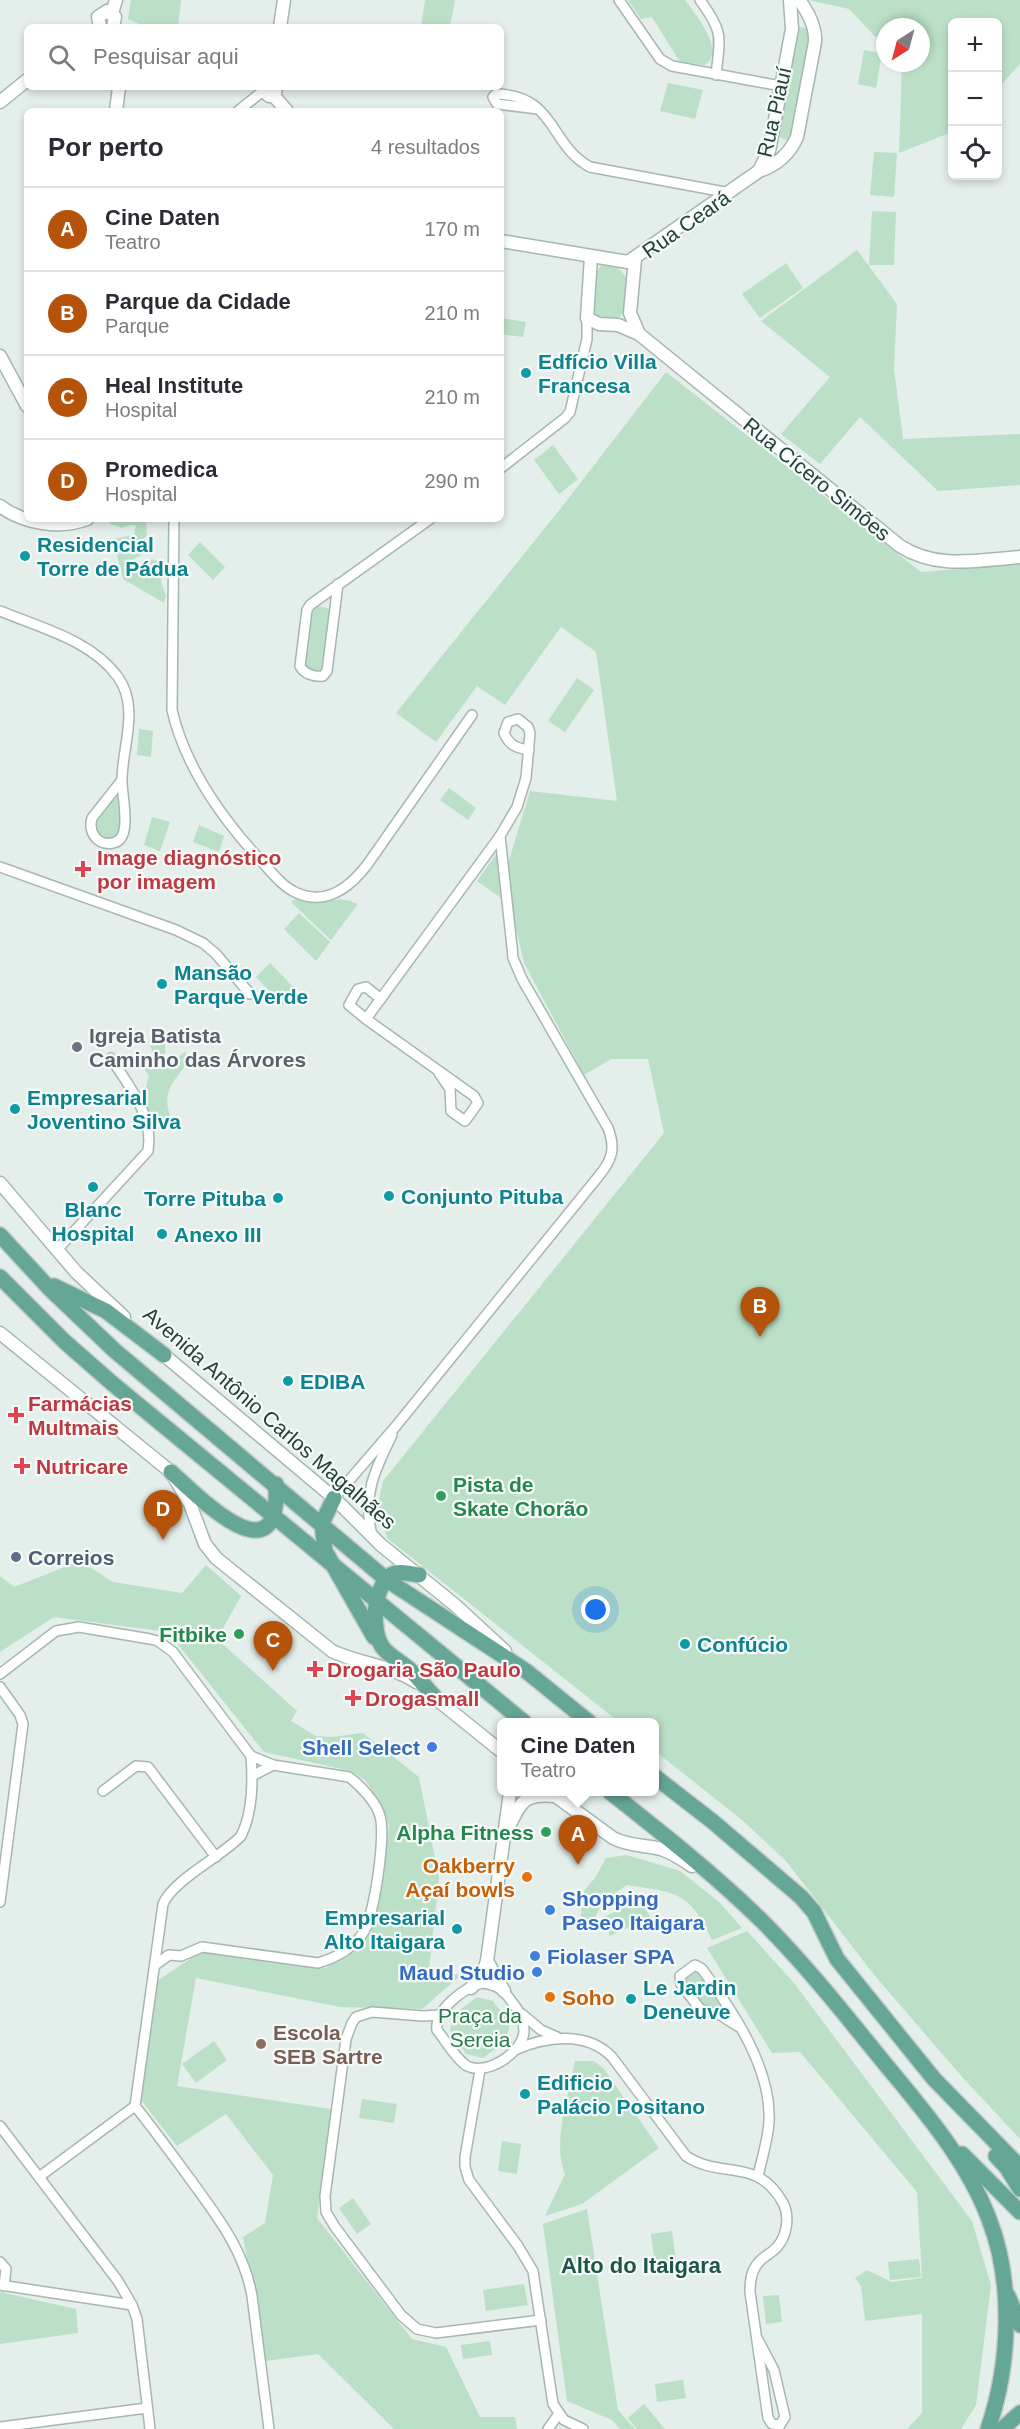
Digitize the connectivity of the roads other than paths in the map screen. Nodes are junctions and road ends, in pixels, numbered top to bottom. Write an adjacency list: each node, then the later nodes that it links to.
1 (116, 0): 7 (street)
2 (284, 0): 9 (street)
3 (620, 0): 12 (street)
4 (700, 0): 12 (street)
5 (789, 0): 10 (street, Rua Piauí)
6 (799, 0): 11 (street)
7 (102, 17): 8 (street)
8 (114, 24)
9 (280, 24)
10 (792, 29): 11 (street); 14 (street, Rua Piauí)
11 (814, 29): 22 (street, Rua Piauí)
12 (716, 75): 14 (street)
13 (24, 82): 17 (street)
14 (781, 86): 21 (street, Rua Piauí)
15 (120, 90): 18 (street)
16 (271, 96): 19 (street)
17 (0, 102)
18 (116, 108)
19 (245, 108)
20 (538, 109): 24 (street)
21 (772, 138): 22 (street); 23 (street, Rua Piauí)
22 (794, 145): 23 (street, Rua Piauí)
23 (759, 171): 24 (street, Rua Ceará)
24 (730, 193): 27 (street, Rua Ceará)
25 (504, 242): 26 (street, Rua Ceará)
26 (591, 257): 27 (street, Rua Ceará); 29 (street)
27 (635, 259): 28 (street, Rua Cícero Simões)
28 (630, 313): 31 (street); 32 (street, Rua Cícero Simões)
29 (587, 318): 30 (street, Rua Cícero Simões); 33 (street)
30 (599, 324): 31 (street, Rua Cícero Simões); 33 (street)
31 (618, 325): 32 (street, Rua Cícero Simões)
32 (639, 334): 41 (street, Rua Cícero Simões)
33 (587, 339): 36 (street)
34 (0, 356): 35 (street)
35 (24, 400)
36 (504, 466)
37 (0, 506): 38 (street)
38 (24, 518)
39 (174, 522): 44 (street)
40 (426, 522): 42 (street)
41 (1020, 557)
42 (338, 584): 42 (street)
43 (0, 612): 46 (street)
44 (472, 715)
45 (529, 750): 47 (street)
46 (122, 780): 46 (street)
47 (500, 836): 50 (street); 63 (street)
48 (0, 867): 49 (street)
49 (250, 994)
50 (381, 999): 51 (street); 51 (street)
51 (366, 1020): 53 (street)
52 (111, 1059): 56 (street)
53 (439, 1073): 53 (street)
54 (0, 1183): 56 (street, Avenida Antônio Carlos Magalhães)
55 (0, 1235): 57 (main road, Avenida Antônio Carlos Magalhães)
56 (57, 1250): 62 (street, Avenida Antônio Carlos Magalhães)
57 (25, 1264): 62 (main road); 65 (main road, Avenida Antônio Carlos Magalhães)
58 (0, 1277): 60 (main road)
59 (0, 1285): 60 (main road)
60 (24, 1301): 67 (main road)
61 (0, 1333): 64 (street)
62 (164, 1355): 66 (street, Avenida Antônio Carlos Magalhães)
63 (396, 1426): 66 (street); 69 (street)
64 (171, 1472): 67 (main road); 78 (street)
65 (276, 1484): 67 (main road); 68 (main road, Avenida Antônio Carlos Magalhães)
66 (334, 1498): 68 (main road); 69 (street, Avenida Antônio Carlos Magalhães)
67 (272, 1517): 70 (main road)
68 (322, 1523): 70 (main road); 72 (main road, Avenida Antônio Carlos Magalhães)
69 (372, 1535): 71 (street, Avenida Antônio Carlos Magalhães)
70 (337, 1570): 73 (main road); 74 (main road)
71 (419, 1575): 72 (main road); 75 (street, Avenida Antônio Carlos Magalhães)
72 (387, 1580): 73 (main road); 75 (main road, Avenida Antônio Carlos Magalhães)
73 (377, 1602): 74 (main road); 79 (main road)
74 (382, 1648): 78 (main road)
75 (526, 1671): 80 (main road, Avenida Antônio Carlos Magalhães)
76 (0, 1674): 82 (street)
77 (0, 1688): 94 (street)
78 (435, 1697): 81 (street)
79 (519, 1718)
80 (584, 1718)
81 (497, 1749)
82 (251, 1756): 83 (street); 84 (street)
83 (273, 1765): 84 (street); 96 (street)
84 (252, 1776): 92 (street)
85 (659, 1780): 97 (main road)
86 (103, 1791): 92 (street)
87 (510, 1796): 91 (street)
88 (538, 1796): 91 (street)
89 (556, 1796): 93 (street)
90 (616, 1796): 93 (main road)
91 (506, 1832): 98 (street)
92 (216, 1857): 95 (street)
93 (735, 1895): 109 (main road)
94 (0, 1902)
95 (158, 1944): 96 (street); 99 (street)
96 (169, 1955): 99 (street)
97 (837, 1959): 111 (main road); 114 (main road)
98 (487, 1961): 100 (street); 101 (street)
99 (155, 1965): 108 (street)
100 (471, 1988): 101 (street); 103 (street)
101 (504, 1991): 102 (street)
102 (522, 2014): 105 (street); 106 (street)
103 (440, 2015): 107 (street); 120 (street)
104 (739, 2027): 104 (street); 112 (street)
105 (559, 2038): 106 (street); 112 (street)
106 (515, 2050): 107 (street)
107 (480, 2070): 120 (street)
108 (135, 2106): 113 (street); 128 (street)
109 (932, 2121): 115 (main road); 117 (main road)
110 (0, 2126): 113 (street)
111 (1020, 2167)
112 (758, 2176): 122 (street)
113 (39, 2177): 119 (street)
114 (1020, 2189)
115 (1020, 2212)
116 (0, 2262): 118 (street)
117 (1004, 2284): 121 (main road); 131 (main road)
118 (2, 2286): 119 (street)
119 (132, 2305): 123 (street)
120 (541, 2320): 125 (street)
121 (1020, 2325)
122 (757, 2338): 122 (street)
123 (147, 2408): 126 (street); 127 (street)
124 (1020, 2413): 132 (main road)
125 (558, 2415): 129 (street); 130 (street)
126 (0, 2427)
127 (150, 2429)
128 (269, 2429)
129 (548, 2429)
130 (583, 2429)
131 (988, 2429)
132 (1002, 2429)

